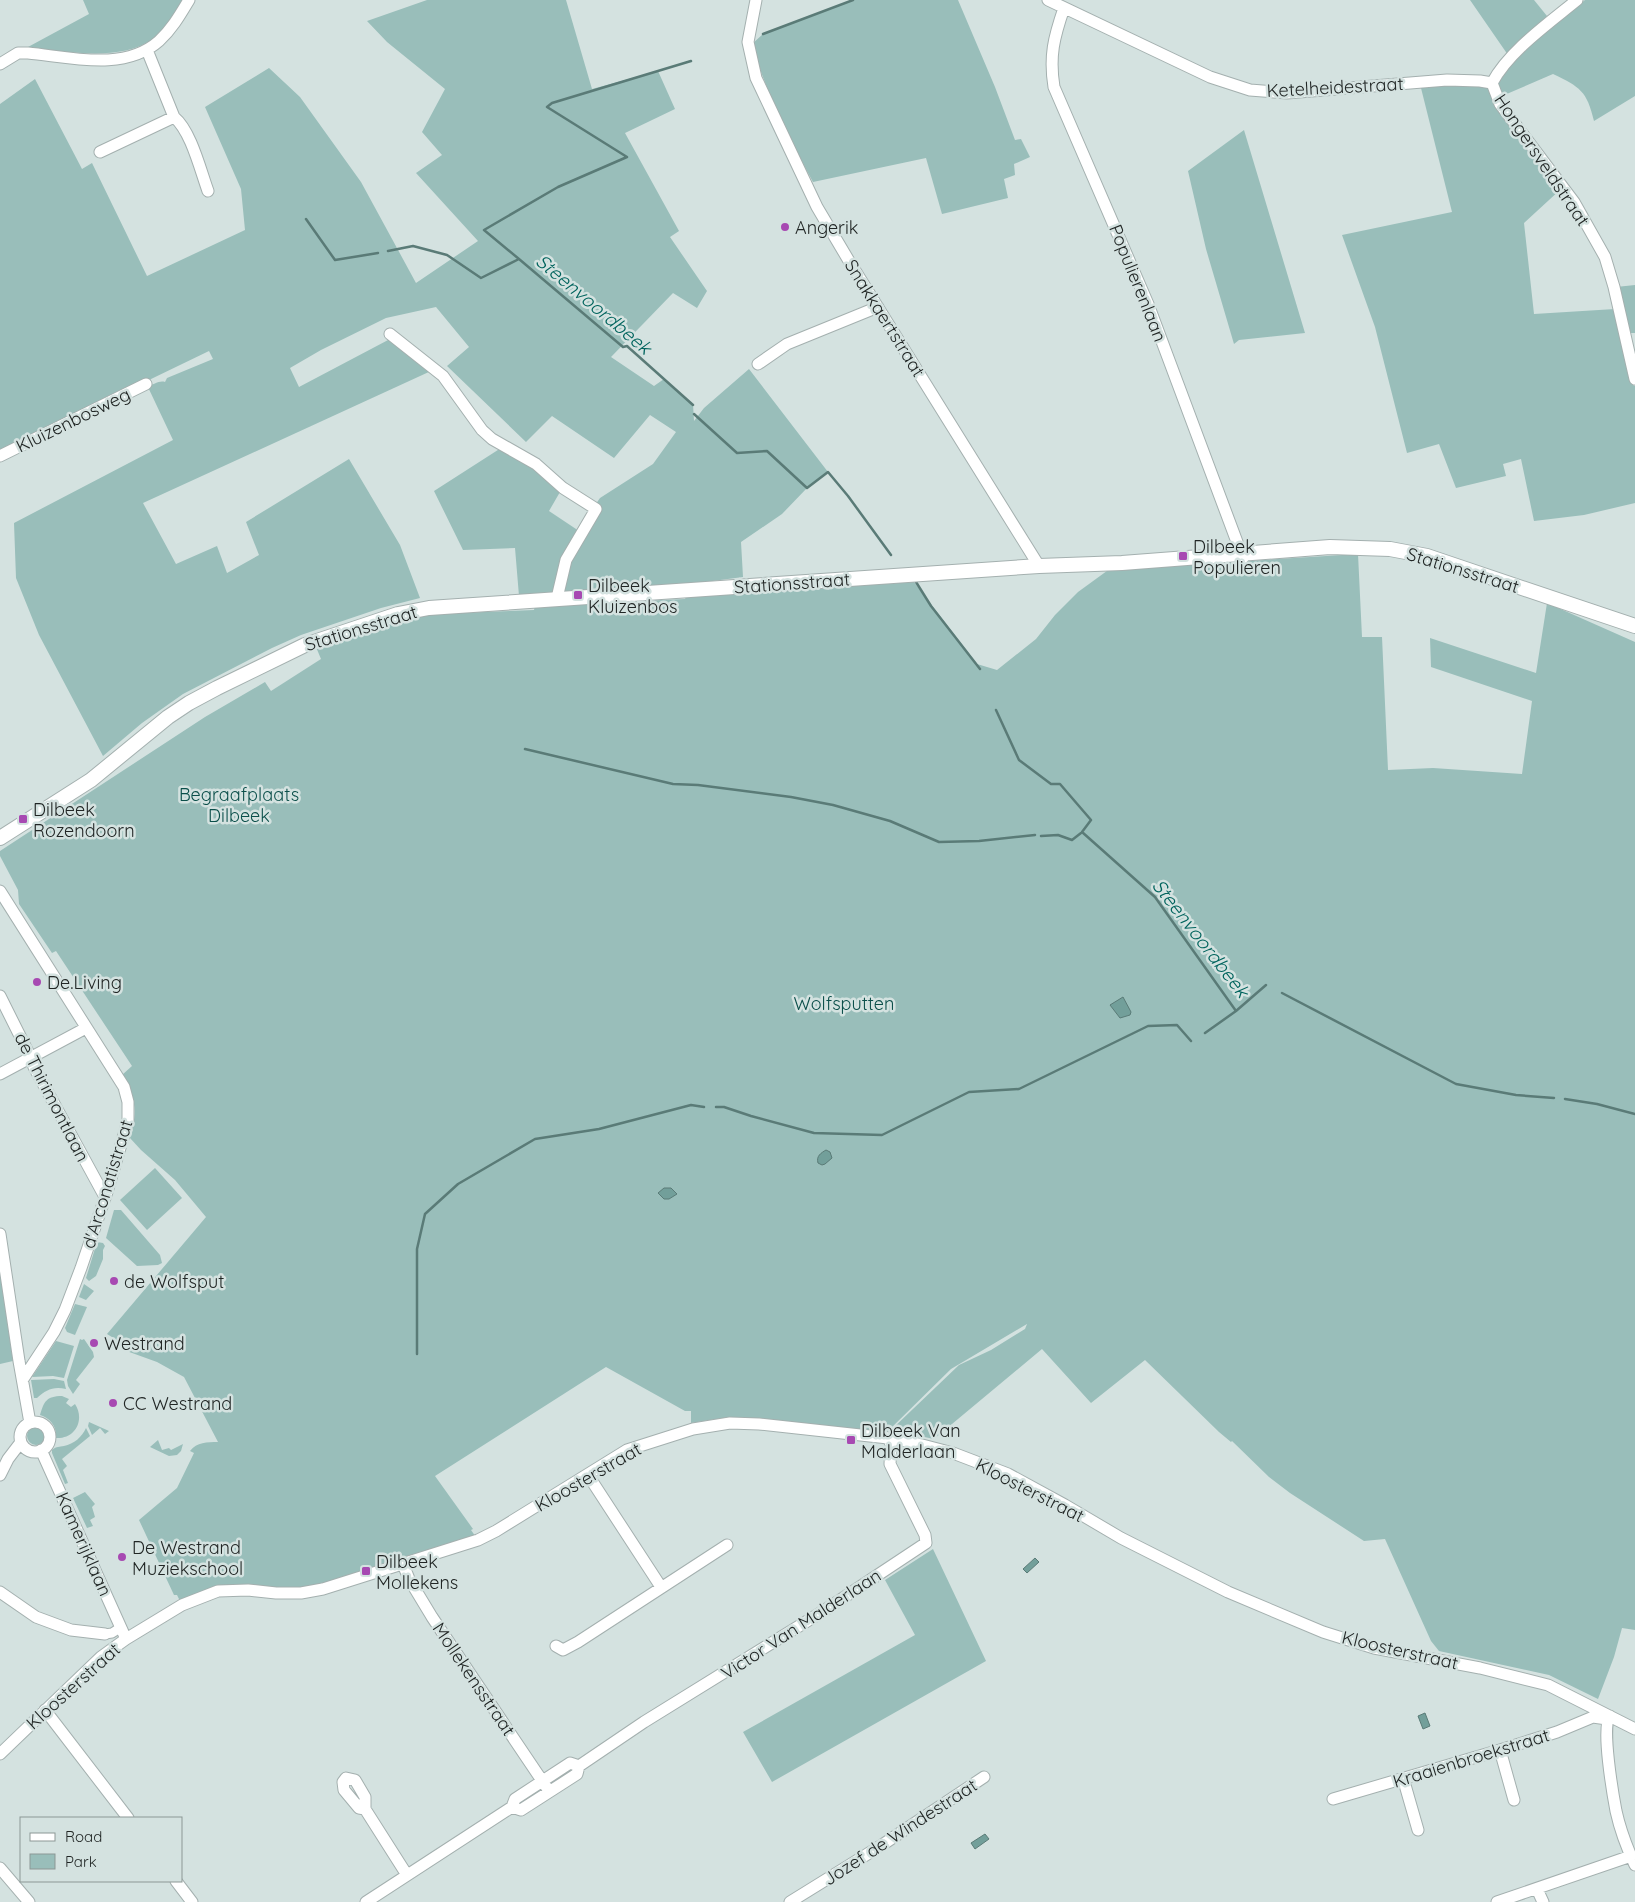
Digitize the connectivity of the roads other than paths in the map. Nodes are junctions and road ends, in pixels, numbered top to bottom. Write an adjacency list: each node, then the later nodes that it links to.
1 (189, 0): 6 (street)
2 (756, 0): 12 (street, Snakkaertstraat)
3 (1048, 0): 5 (street, Ketelheidestraat)
4 (1577, 0): 8 (street, Hongersveldstraat)
5 (1064, 8): 8 (street, Ketelheidestraat); 18 (street, Populierenlaan)
6 (147, 50): 7 (street); 9 (street)
7 (0, 64)
8 (1492, 83): 15 (street, Hongersveldstraat)
9 (174, 117): 10 (street); 11 (street)
10 (100, 152)
11 (208, 191)
12 (878, 307): 14 (street); 19 (street, Snakkaertstraat)
13 (390, 334): 20 (street)
14 (758, 364)
15 (1635, 379)
16 (146, 384): 17 (street, Kluizenbosweg)
17 (0, 456)
18 (1242, 556): 19 (street, Stationsstraat); 21 (street, Stationsstraat)
19 (1039, 566): 20 (street, Stationsstraat)
20 (557, 598): 22 (street, Stationsstraat)
21 (1635, 626)
22 (0, 838)
23 (0, 891): 25 (street, d'Arconatistraat)
24 (0, 996): 26 (street, de Thirimontlaan)
25 (86, 1028): 26 (street); 28 (street, d'Arconatistraat)
26 (31, 1058): 27 (street); 28 (street, de Thirimontlaan)
27 (0, 1074)
28 (105, 1197): 30 (street, d'Arconatistraat)
29 (0, 1234): 30 (street)
30 (23, 1379): 31 (street)
31 (30, 1423): 33 (street); 34 (street)
32 (888, 1438): 36 (street, Kloosterstraat); 46 (street, Kloosterstraat); 52 (street, Victor Van Malderlaan)
33 (21, 1442): 34 (street); 35 (street)
34 (41, 1450): 41 (street, Kamerijklaan)
35 (0, 1475)
36 (588, 1475): 38 (street, Kloosterstraat); 39 (street)
37 (727, 1545): 39 (street)
38 (403, 1564): 43 (street, Kloosterstraat); 52 (street, Mollekensstraat)
39 (661, 1587): 44 (street)
40 (0, 1592): 42 (street)
41 (120, 1628): 42 (street); 43 (street, Kamerijklaan)
42 (105, 1634)
43 (126, 1639): 45 (street, Kloosterstraat)
44 (556, 1646)
45 (45, 1710): 49 (street, Kloosterstraat); 56 (street)
46 (1609, 1718): 47 (street, Kloosterstraat); 48 (street, Kraaienbroekstraat); 58 (street)
47 (1635, 1729)
48 (1500, 1750): 51 (street, Kraaienbroekstraat); 54 (street)
49 (0, 1754)
50 (984, 1778): 66 (street, Jozef de Windestraat)
51 (1403, 1778): 53 (street, Kraaienbroekstraat); 57 (street)
52 (546, 1787): 60 (street, Victor Van Malderlaan)
53 (1333, 1799)
54 (1514, 1800)
55 (365, 1809): 60 (street)
56 (127, 1817)
57 (1418, 1830)
58 (1633, 1861): 62 (street)
59 (0, 1868): 63 (street)
60 (407, 1875): 65 (street, Victor Van Malderlaan)
61 (177, 1882): 64 (street)
62 (1537, 1889): 67 (street); 68 (street)
63 (29, 1902)
64 (192, 1902)
65 (366, 1902)
66 (790, 1902)
67 (1496, 1902)
68 (1543, 1902)

